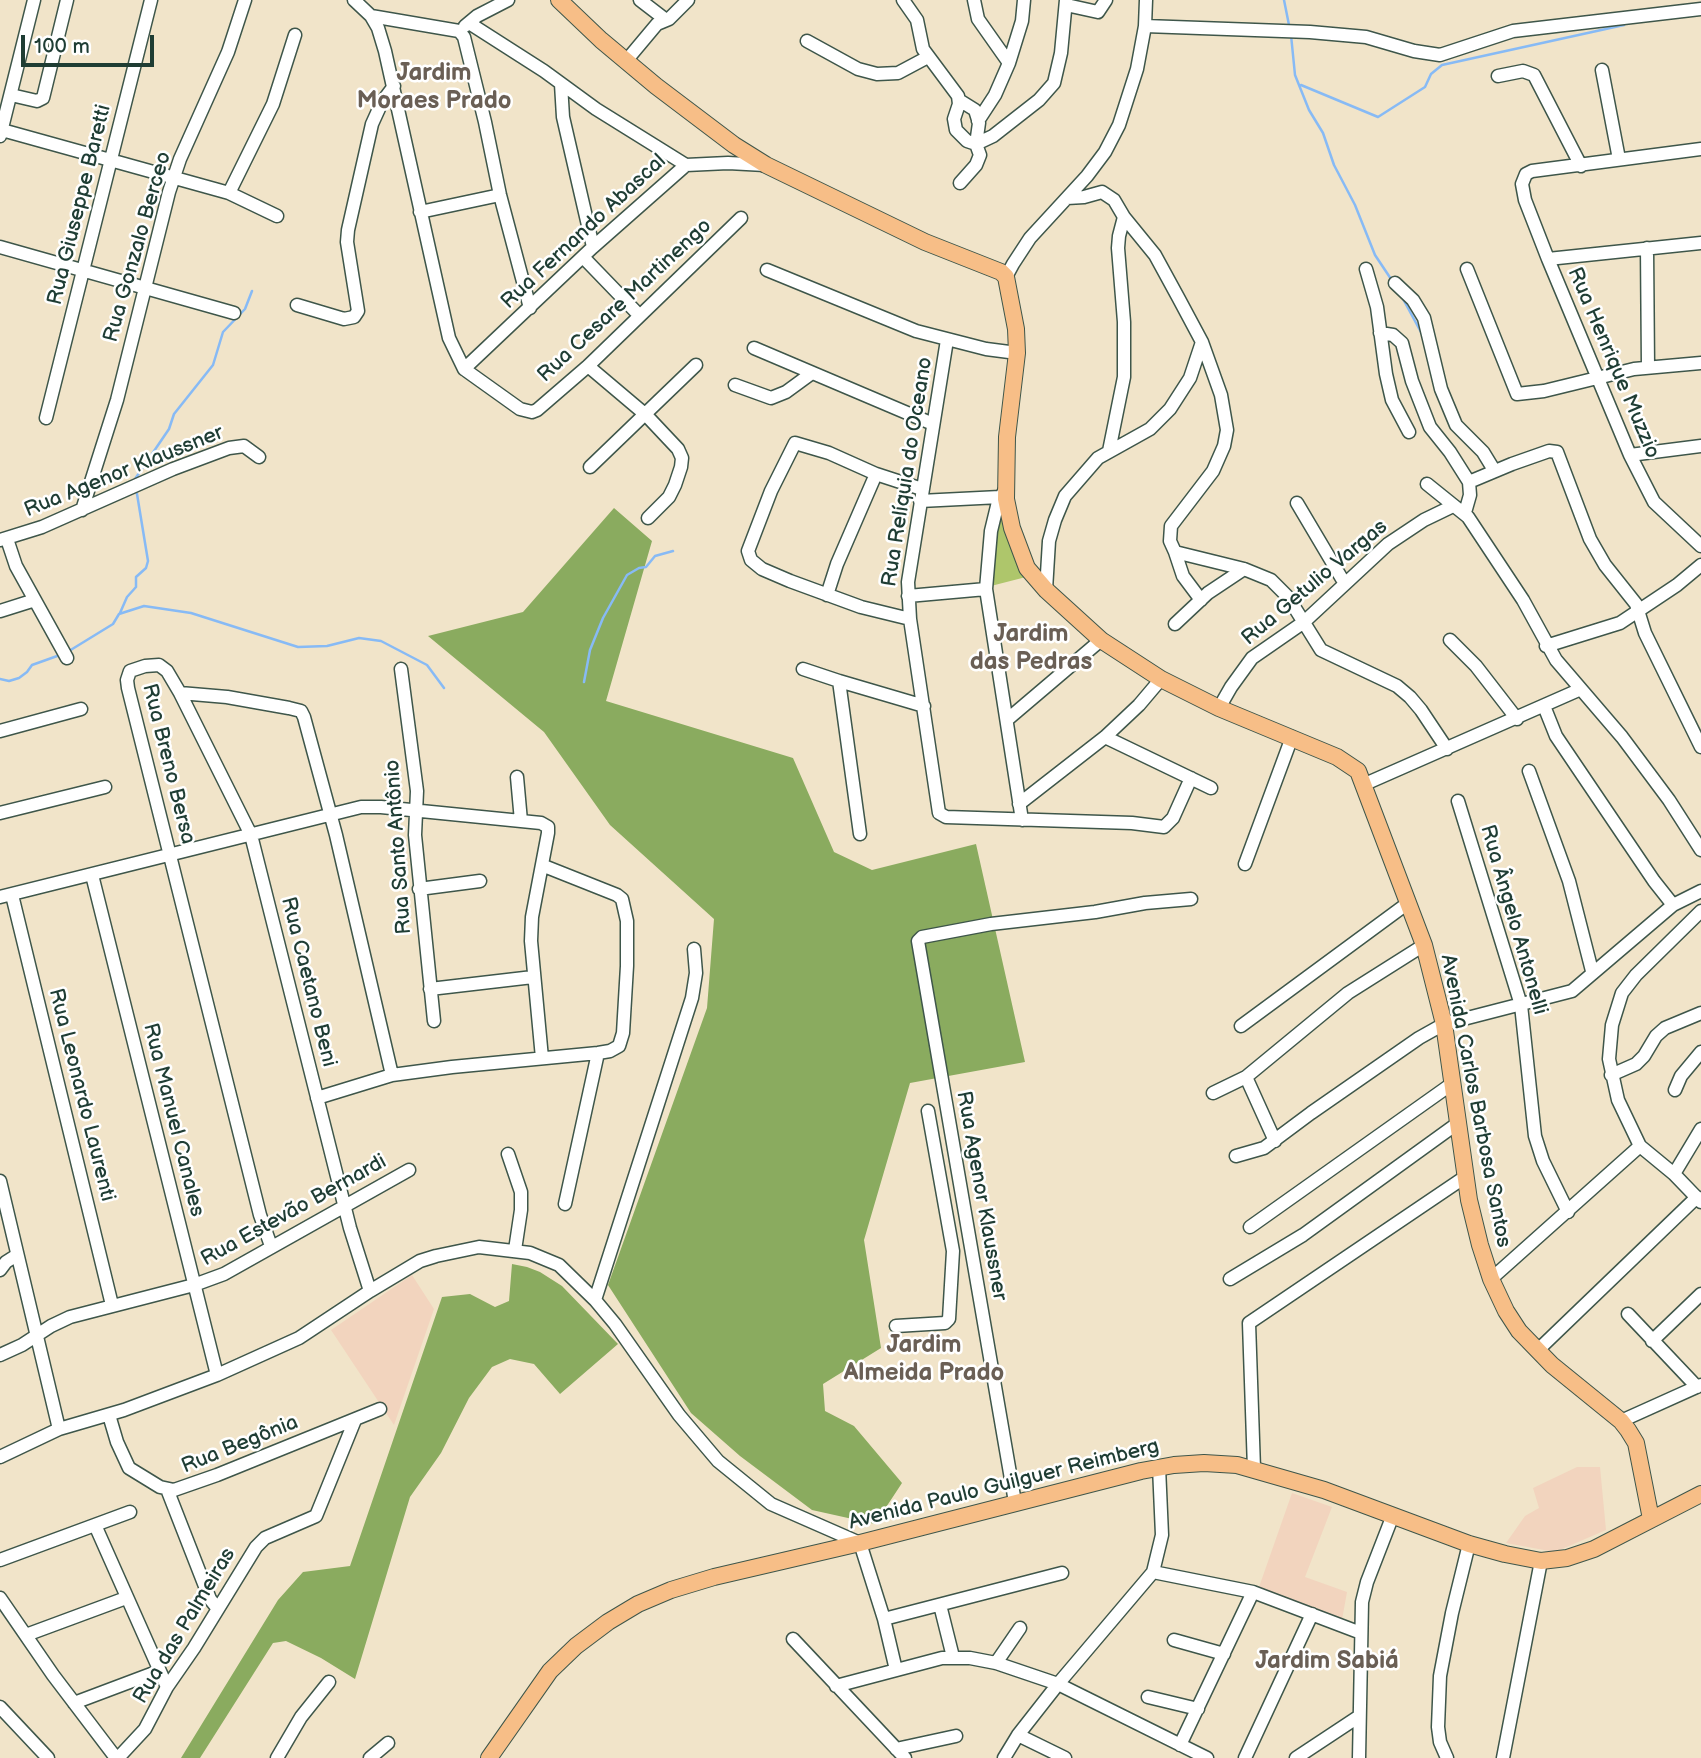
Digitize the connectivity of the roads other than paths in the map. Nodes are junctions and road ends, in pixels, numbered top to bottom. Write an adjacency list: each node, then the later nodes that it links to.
1 (34, 0): 30 (street)
2 (67, 0): 30 (street)
3 (151, 0): 37 (street, Rua Giuseppe Baretti)
4 (245, 0): 41 (street, Rua Gonzalo Berceo)
5 (354, 0): 17 (street)
6 (508, 0): 20 (street)
7 (559, 0): 24 (main road)
8 (640, 0): 18 (street)
9 (903, 0): 23 (street)
10 (974, 0): 25 (street)
11 (1024, 0): 25 (street)
12 (1106, 0): 15 (street)
13 (1146, 0): 19 (street)
14 (685, 1): 18 (street)
15 (1066, 2): 34 (street)
16 (1701, 9): 19 (street)
17 (371, 16): 20 (street); 29 (street)
18 (666, 20): 24 (street)
19 (1145, 26): 45 (street)
20 (464, 27): 28 (street); 44 (street)
21 (295, 35): 43 (street)
22 (807, 41): 23 (street)
23 (928, 57): 31 (street)
24 (626, 61): 38 (main road)
25 (1009, 63): 32 (street)
26 (1602, 70): 36 (street)
27 (1498, 76): 40 (street)
28 (561, 84): 39 (street); 52 (street)
29 (394, 86): 46 (street); 63 (street)
30 (10, 95): 33 (street)
31 (959, 100): 32 (street); 34 (street)
32 (978, 121): 34 (street)
33 (1, 133): 37 (street)
34 (976, 144): 42 (street)
35 (1701, 149): 36 (street)
36 (1619, 159): 40 (street)
37 (111, 160): 41 (street); 58 (street, Rua Giuseppe Baretti)
38 (756, 162): 39 (street, Rua Fernando Abascal); 60 (main road)
39 (686, 165): 52 (street, Rua Fernando Abascal)
40 (1581, 166): 55 (street, Rua Henrique Muzzio)
41 (174, 178): 43 (street); 62 (street, Rua Gonzalo Berceo)
42 (960, 183)
43 (229, 193): 47 (street)
44 (500, 195): 46 (street); 64 (street)
45 (1067, 198): 48 (street); 60 (street)
46 (421, 212): 76 (street)
47 (277, 216)
48 (1124, 217): 69 (street); 85 (street)
49 (741, 218): 66 (street, Rua Cesare Martinengo)
50 (1701, 243): 53 (street)
51 (0, 247): 58 (street)
52 (593, 247): 54 (street, Rua Fernando Abascal)
53 (1647, 248): 55 (street); 75 (street)
54 (583, 257): 64 (street, Rua Fernando Abascal); 66 (street)
55 (1548, 259): 78 (street, Rua Henrique Muzzio)
56 (1366, 269): 67 (street)
57 (1467, 269): 78 (street)
58 (84, 270): 62 (street); 81 (street, Rua Giuseppe Baretti)
59 (767, 270): 68 (street)
60 (1007, 271): 71 (main road, Avenida Carlos Barbosa Santos)
61 (1395, 283): 89 (street)
62 (145, 288): 65 (street); 97 (street, Rua Gonzalo Berceo)
63 (297, 305)
64 (530, 308): 76 (street, Rua Fernando Abascal)
65 (234, 313)
66 (639, 315): 74 (street, Rua Cesare Martinengo)
67 (1380, 333): 83 (street); 91 (street)
68 (947, 340): 71 (street); 82 (street, Rua Relíquia do Oceano)
69 (1202, 342): 85 (street); 101 (street)
70 (754, 348): 77 (street)
71 (1017, 353): 93 (main road, Avenida Carlos Barbosa Santos)
72 (1701, 363): 75 (street)
73 (696, 365): 80 (street)
74 (588, 366): 76 (street, Rua Cesare Martinengo); 80 (street)
75 (1648, 367): 78 (street)
76 (464, 369)
77 (811, 373): 79 (street); 82 (street)
78 (1599, 377): 86 (street, Rua Henrique Muzzio)
79 (735, 385)
80 (646, 415): 88 (street); 98 (street)
81 (46, 418)
82 (933, 424): 94 (street, Rua Relíquia do Oceano)
83 (1409, 432)
84 (1701, 446): 86 (street)
85 (1109, 451): 106 (street)
86 (1630, 456): 100 (street, Rua Henrique Muzzio)
87 (259, 457): 97 (street, Rua Agenor Klaussner)
88 (590, 467)
89 (1494, 470): 91 (street); 112 (street)
90 (876, 474): 94 (street); 107 (street); 107 (street)
91 (1469, 482): 96 (street)
92 (1427, 484): 96 (street)
93 (1003, 493): 94 (street); 105 (street); 106 (main road, Avenida Carlos Barbosa Santos)
94 (921, 495): 108 (street, Rua Relíquia do Oceano)
95 (1297, 503): 104 (street)
96 (1458, 509): 104 (street, Rua Getulio Vargas); 118 (street)
97 (82, 510): 99 (street, Rua Agenor Klaussner)
98 (648, 518)
99 (3, 540): 109 (street)
100 (1701, 546)
101 (1175, 552): 103 (street); 110 (street)
102 (1701, 565): 112 (street)
103 (1244, 569): 110 (street); 114 (street)
104 (1345, 584): 114 (street, Rua Getulio Vargas)
105 (986, 589): 108 (street); 130 (street)
106 (1046, 590): 116 (main road, Avenida Carlos Barbosa Santos)
107 (827, 595): 113 (street)
108 (908, 596): 113 (street, Rua Relíquia do Oceano)
109 (35, 600): 111 (street); 119 (street)
110 (1201, 600): 115 (street)
111 (0, 611)
112 (1637, 611): 118 (street); 135 (street)
113 (910, 619): 126 (street, Rua Relíquia do Oceano)
114 (1304, 622): 128 (street, Rua Getulio Vargas); 136 (street)
115 (1175, 624)
116 (1101, 640): 122 (main road, Avenida Carlos Barbosa Santos); 130 (street)
117 (1450, 640): 131 (street)
118 (1546, 646): 124 (street)
119 (65, 653)
120 (401, 669): 145 (street, Rua Santo Antônio)
121 (803, 669): 123 (street)
122 (1161, 679): 128 (main road, Avenida Carlos Barbosa Santos); 133 (street)
123 (839, 681): 126 (street); 150 (street)
124 (1581, 689): 127 (street); 152 (street)
125 (180, 693): 147 (street, Rua Breno Bersa); 151 (street, Rua Caetano Beni); 153 (street, Rua Breno Bersa)
126 (924, 706): 148 (street, Rua Relíquia do Oceano)
127 (1544, 706): 131 (street); 163 (street)
128 (1219, 708): 134 (main road, Avenida Carlos Barbosa Santos)
129 (81, 709): 132 (street)
130 (1008, 719): 144 (street)
131 (1517, 719): 136 (street)
132 (0, 731)
133 (1105, 737): 139 (street); 144 (street)
134 (1292, 737): 140 (main road, Avenida Carlos Barbosa Santos); 154 (street)
135 (1701, 747)
136 (1447, 749): 140 (street)
137 (1529, 771): 167 (street)
138 (517, 777): 149 (street)
139 (1191, 778): 142 (street); 148 (street)
140 (1365, 785): 162 (main road, Avenida Carlos Barbosa Santos)
141 (105, 787): 146 (street)
142 (1211, 788)
143 (1458, 801): 170 (street, Rua Ângelo Antonelli)
144 (1020, 804): 148 (street)
145 (415, 811): 147 (street); 149 (street); 158 (street, Rua Santo Antônio)
146 (0, 813)
147 (330, 814): 151 (street); 178 (street, Rua Breno Bersa)
148 (1022, 820)
149 (521, 821): 155 (street)
150 (860, 834)
151 (251, 835): 153 (street); 184 (street, Rua Caetano Beni)
152 (1701, 850)
153 (172, 855): 156 (street); 201 (street, Rua Breno Bersa)
154 (1245, 864)
155 (544, 866): 168 (street); 176 (street)
156 (92, 875): 160 (street); 209 (street, Rua Manuel Canales)
157 (480, 881): 158 (street)
158 (419, 889): 169 (street, Rua Santo Antônio)
159 (1701, 891): 163 (street)
160 (6, 896): 213 (street, Rua Leonardo Laurenti)
161 (1191, 899): 202 (street, Rua Agenor Klaussner)
162 (1408, 903): 165 (main road, Avenida Carlos Barbosa Santos); 174 (street)
163 (1673, 905): 167 (street)
164 (1701, 911): 179 (street)
165 (1424, 945): 173 (main road, Avenida Carlos Barbosa Santos); 180 (street)
166 (694, 949): 212 (street)
167 (1592, 971): 170 (street)
168 (533, 977): 169 (street); 177 (street)
169 (430, 989): 172 (street, Rua Santo Antônio)
170 (1521, 1005): 173 (street); 199 (street, Rua Ângelo Antonelli)
171 (1701, 1013): 179 (street)
172 (434, 1021)
173 (1444, 1024): 181 (main road, Avenida Carlos Barbosa Santos); 188 (street)
174 (1241, 1026)
175 (1701, 1052): 182 (street)
176 (598, 1053): 177 (street); 198 (street)
177 (542, 1058): 178 (street)
178 (392, 1075): 184 (street)
179 (1611, 1075): 189 (street)
180 (1246, 1077): 183 (street); 188 (street)
181 (1453, 1083): 186 (main road, Avenida Carlos Barbosa Santos); 200 (street)
182 (1675, 1090)
183 (1213, 1093)
184 (317, 1098): 197 (street, Rua Caetano Beni)
185 (928, 1111): 203 (street)
186 (1458, 1123): 194 (main road, Avenida Carlos Barbosa Santos); 207 (street)
187 (1701, 1129): 193 (street)
188 (1275, 1141): 191 (street)
189 (1640, 1146): 193 (street); 199 (street)
190 (508, 1154): 204 (street)
191 (1236, 1156)
192 (410, 1170): 197 (street, Rua Estevão Bernardi)
193 (1674, 1174): 196 (street)
194 (1465, 1177): 208 (main road, Avenida Carlos Barbosa Santos); 229 (street)
195 (0, 1181): 205 (street)
196 (1699, 1200): 218 (street)
197 (345, 1204): 201 (street, Rua Estevão Bernardi); 210 (street, Rua Caetano Beni)
198 (565, 1204)
199 (1568, 1212): 208 (street)
200 (1250, 1227)
201 (271, 1246): 209 (street, Rua Estevão Bernardi)
202 (971, 1247): 203 (street); 232 (street, Rua Agenor Klaussner)
203 (953, 1249): 215 (street)
204 (515, 1250): 210 (street); 212 (street)
205 (17, 1255): 206 (street); 216 (street)
206 (0, 1270)
207 (1230, 1279)
208 (1491, 1279): 218 (main road, Avenida Carlos Barbosa Santos)
209 (194, 1285): 213 (street, Rua Estevão Bernardi); 220 (street, Rua Manuel Canales)
210 (370, 1291): 220 (street)
211 (1701, 1294): 217 (street)
212 (595, 1300): 237 (street)
213 (112, 1305): 216 (street, Rua Estevão Bernardi)
214 (1628, 1314): 217 (street)
215 (896, 1326)
216 (37, 1335): 219 (street, Rua Estevão Bernardi); 226 (street)
217 (1652, 1341): 221 (street)
218 (1538, 1350): 225 (main road, Avenida Carlos Barbosa Santos)
219 (0, 1355)
220 (217, 1375): 223 (street)
221 (1699, 1386): 225 (street)
222 (380, 1409): 224 (street, Rua Begônia)
223 (109, 1415): 226 (street); 230 (street, Rua Begônia)
224 (355, 1420): 230 (street, Rua Begônia); 247 (street, Rua das Palmeiras)
225 (1620, 1421): 235 (main road, Avenida Carlos Barbosa Santos)
226 (59, 1429): 227 (street)
227 (0, 1457)
228 (1159, 1467): 229 (main road, Avenida Paulo Guilguer Reimberg); 232 (main road, Avenida Paulo Guilguer Reimberg); 241 (street)
229 (1254, 1469): 234 (main road, Avenida Paulo Guilguer Reimberg)
230 (167, 1489): 247 (street)
231 (1701, 1494): 235 (main road, Avenida Paulo Guilguer Reimberg)
232 (1015, 1502): 237 (main road, Avenida Paulo Guilguer Reimberg)
233 (130, 1512): 236 (street)
234 (1393, 1516): 238 (main road, Avenida Paulo Guilguer Reimberg); 251 (street)
235 (1651, 1519): 240 (main road, Avenida Paulo Guilguer Reimberg)
236 (95, 1525): 239 (street); 245 (street)
237 (860, 1543): 249 (street); 278 (main road, Avenida Paulo Guilguer Reimberg)
238 (1469, 1544): 240 (main road, Avenida Paulo Guilguer Reimberg); 285 (street)
239 (0, 1560)
240 (1541, 1561): 286 (street)
241 (1153, 1572): 243 (street); 261 (street)
242 (1062, 1573): 246 (street)
243 (1253, 1592): 248 (street); 255 (street)
244 (0, 1598): 252 (street)
245 (126, 1598): 252 (street); 259 (street)
246 (940, 1605): 249 (street); 256 (street)
247 (218, 1609): 263 (street, Rua das Palmeiras)
248 (1312, 1614): 251 (street); 282 (street)
249 (884, 1619): 258 (street)
250 (1020, 1628): 257 (street)
251 (1361, 1633): 268 (street)
252 (26, 1635): 265 (street)
253 (793, 1639): 262 (street)
254 (1174, 1640): 255 (street)
255 (1224, 1654): 267 (street)
256 (953, 1657): 257 (street); 258 (street)
257 (996, 1664): 261 (street)
258 (896, 1670): 262 (street)
259 (159, 1671): 263 (street); 265 (street)
260 (329, 1682): 276 (street)
261 (1058, 1684): 269 (street); 272 (street)
262 (836, 1686): 273 (street)
263 (167, 1687): 275 (street, Rua das Palmeiras)
264 (1148, 1697): 267 (street)
265 (74, 1703): 275 (street)
266 (0, 1707): 274 (street)
267 (1198, 1709): 272 (street)
268 (1359, 1717): 283 (street); 284 (street)
269 (1018, 1735): 279 (street); 280 (street)
270 (956, 1736): 273 (street)
271 (388, 1743): 277 (street)
272 (1180, 1745): 281 (street)
273 (900, 1754)
274 (48, 1758)
275 (117, 1758)
276 (277, 1758)
277 (370, 1758)
278 (489, 1758)
279 (1004, 1758)
280 (1065, 1758)
281 (1207, 1758)
282 (1245, 1758)
283 (1296, 1758)
284 (1359, 1758)
285 (1447, 1758)
286 (1503, 1758)

